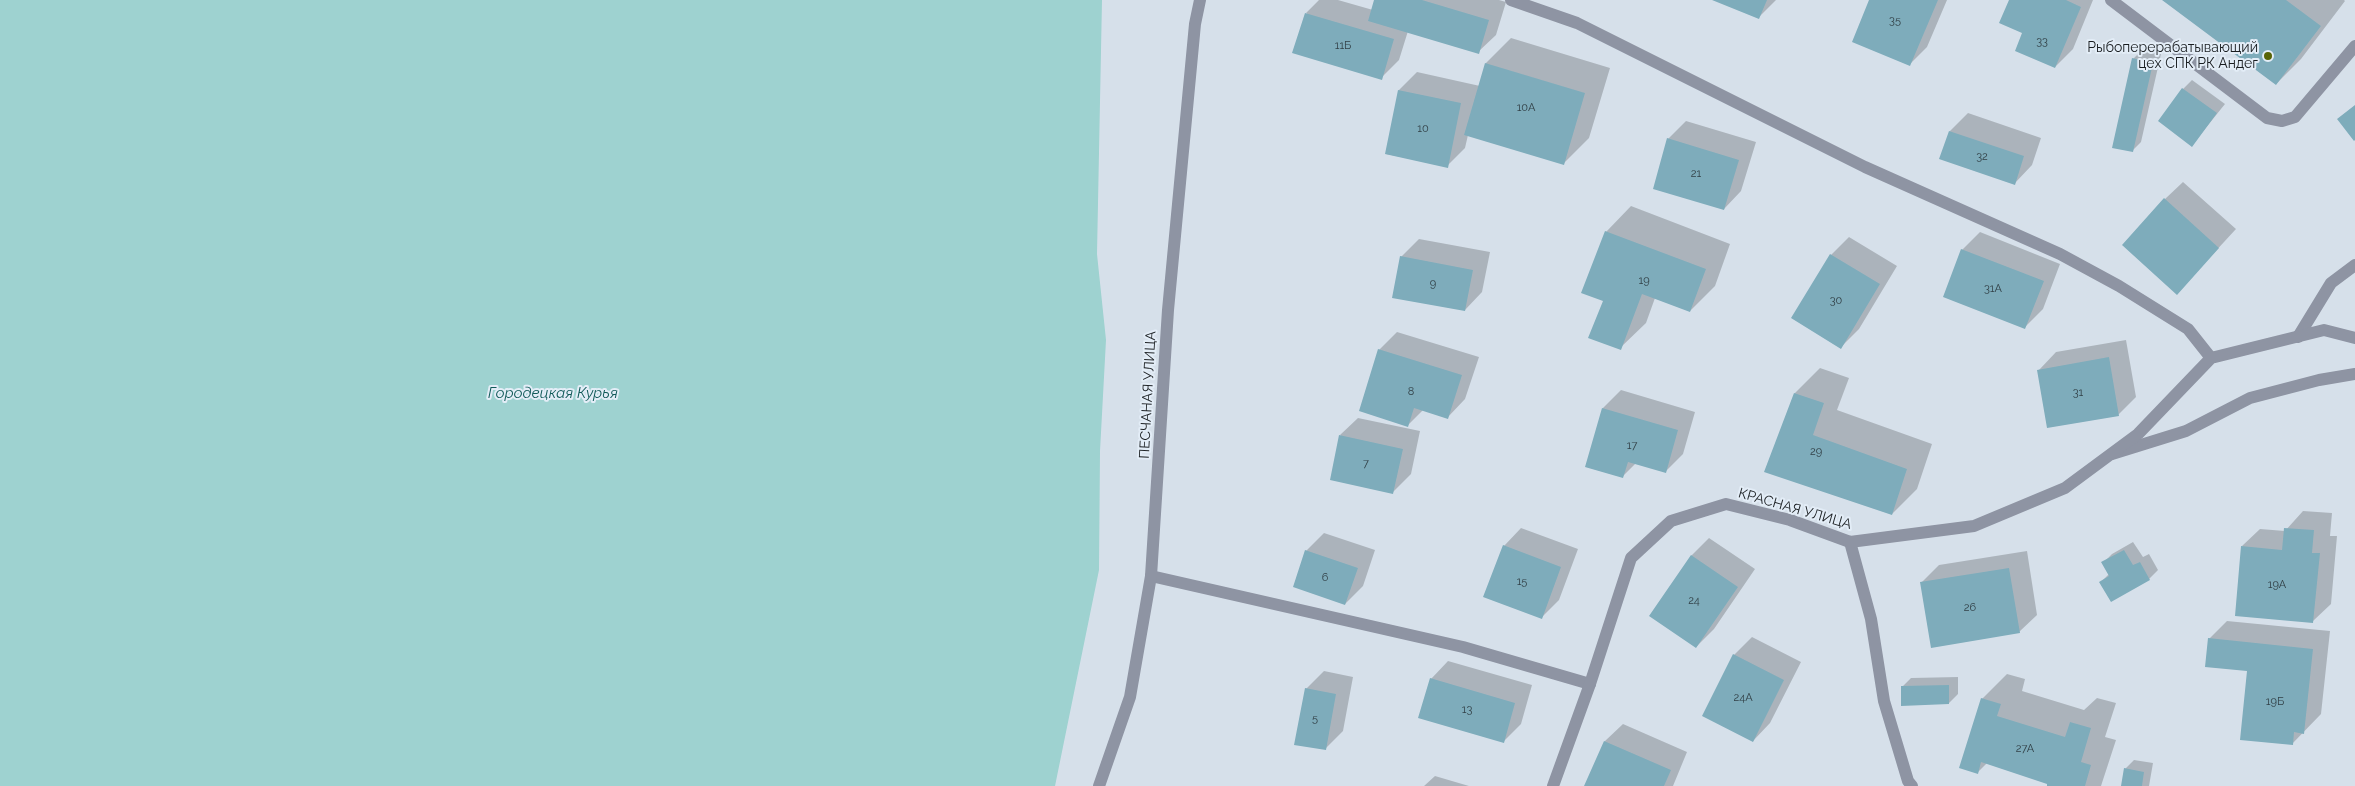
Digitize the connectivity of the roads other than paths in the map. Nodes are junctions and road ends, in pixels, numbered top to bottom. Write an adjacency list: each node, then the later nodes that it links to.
1 (1200, 0): 12 (street, ПЕСЧАНАЯ УЛИЦА)
2 (1511, 0): 8 (street)
3 (2111, 0): 4 (street)
4 (2355, 46)
5 (2355, 265): 6 (street)
6 (2298, 337): 7 (street); 8 (street)
7 (2355, 338)
8 (2211, 358): 10 (street, КРАСНАЯ УЛИЦА)
9 (2355, 374): 10 (street)
10 (2109, 455): 11 (street, КРАСНАЯ УЛИЦА)
11 (1850, 542): 13 (street, КРАСНАЯ УЛИЦА); 16 (street)
12 (1152, 576): 13 (street); 14 (street, ПЕСЧАНАЯ УЛИЦА)
13 (1590, 684): 15 (street, КРАСНАЯ УЛИЦА)
14 (1099, 786)
15 (1553, 786)
16 (1912, 786)

